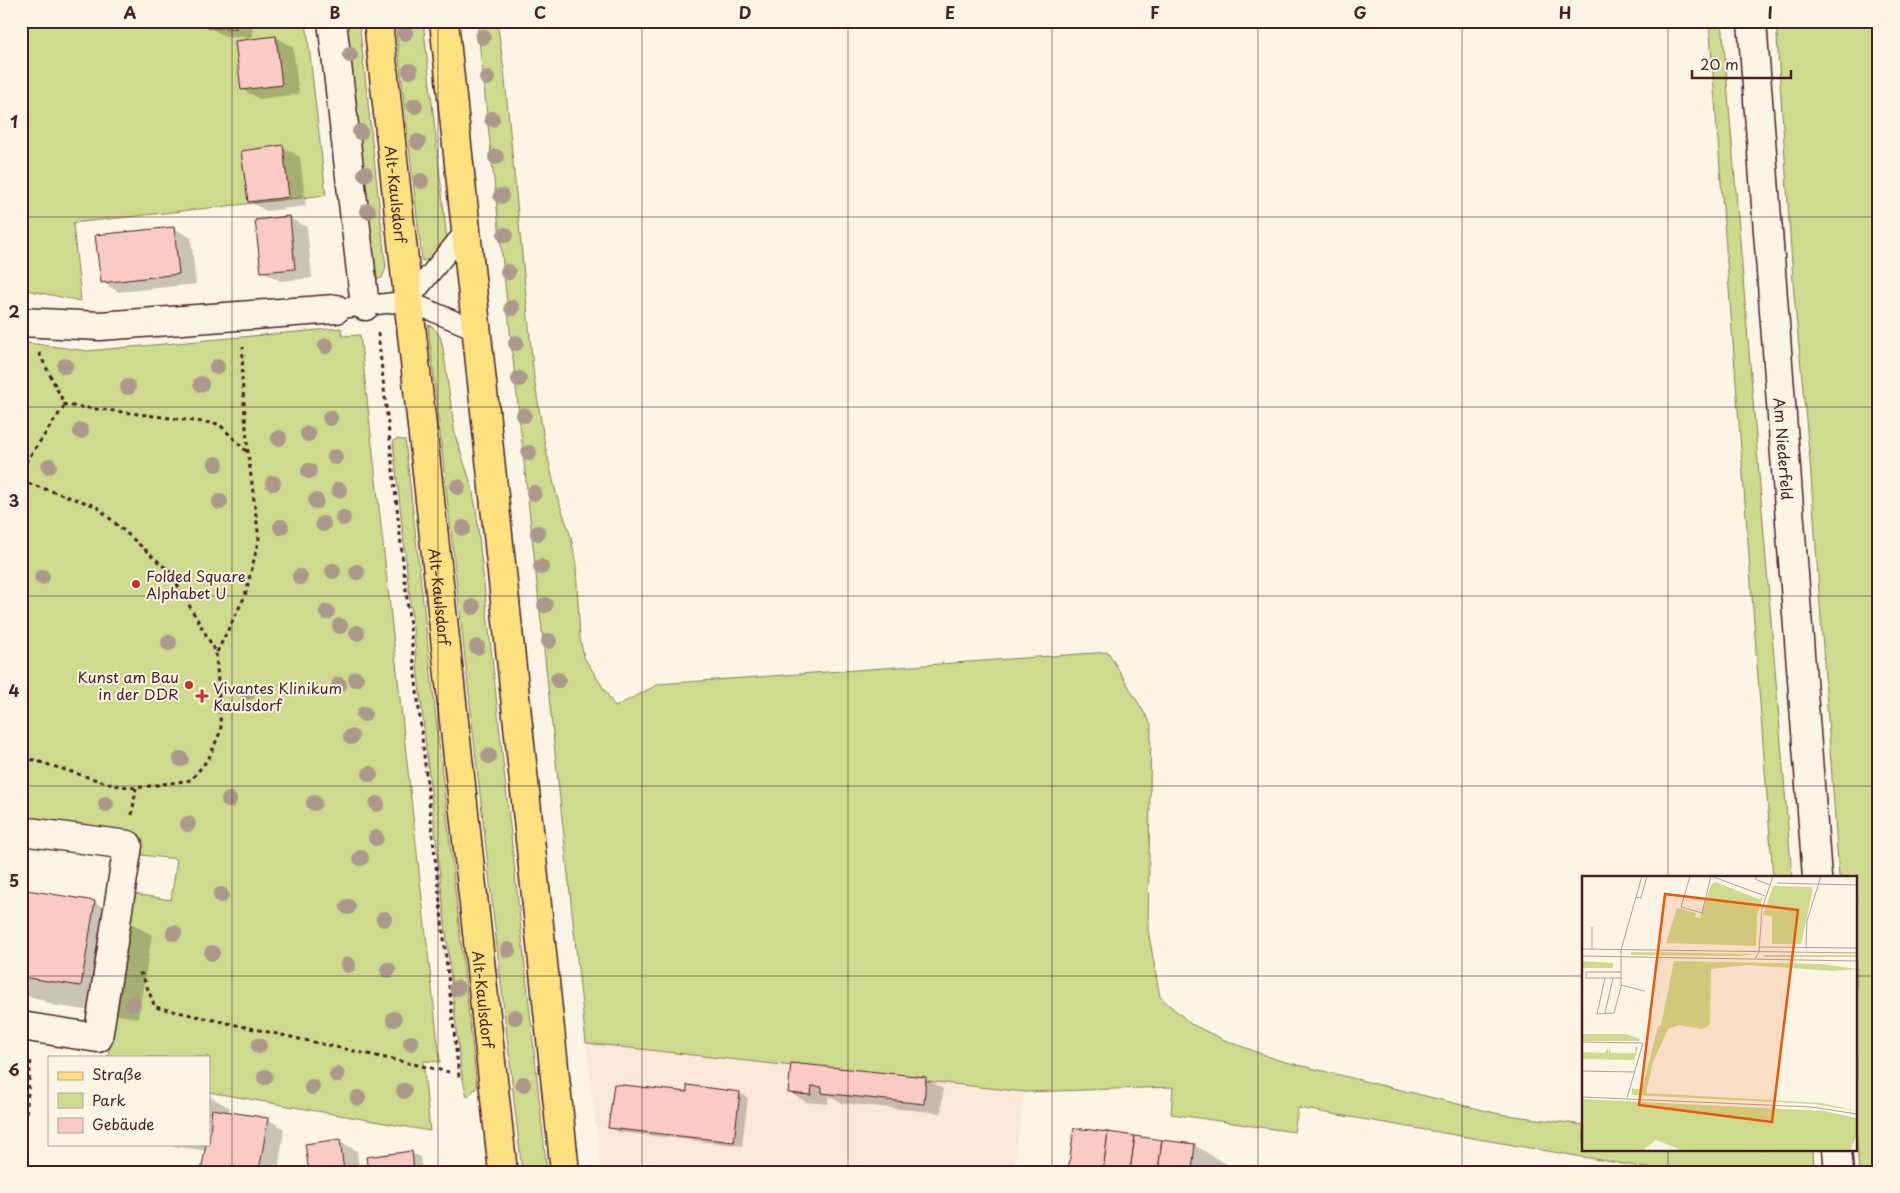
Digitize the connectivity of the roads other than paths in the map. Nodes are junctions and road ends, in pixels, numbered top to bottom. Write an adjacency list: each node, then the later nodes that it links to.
1 (332, 21): 7 (street)
2 (378, 21): 6 (main road, Alt-Kaulsdorf)
3 (444, 21): 5 (main road)
4 (1752, 21): 12 (street, Am Niederfeld)
5 (466, 230): 6 (lane); 10 (main road)
6 (408, 301): 7 (lane); 10 (lane); 15 (main road, Alt-Kaulsdorf)
7 (365, 306): 8 (lane)
8 (336, 309): 9 (street)
9 (23, 322)
10 (476, 330): 16 (main road)
11 (21, 831): 13 (street)
12 (1817, 876)
13 (21, 1026)
14 (1837, 1150): 17 (street)
15 (503, 1172)
16 (565, 1172)
17 (1839, 1172)

